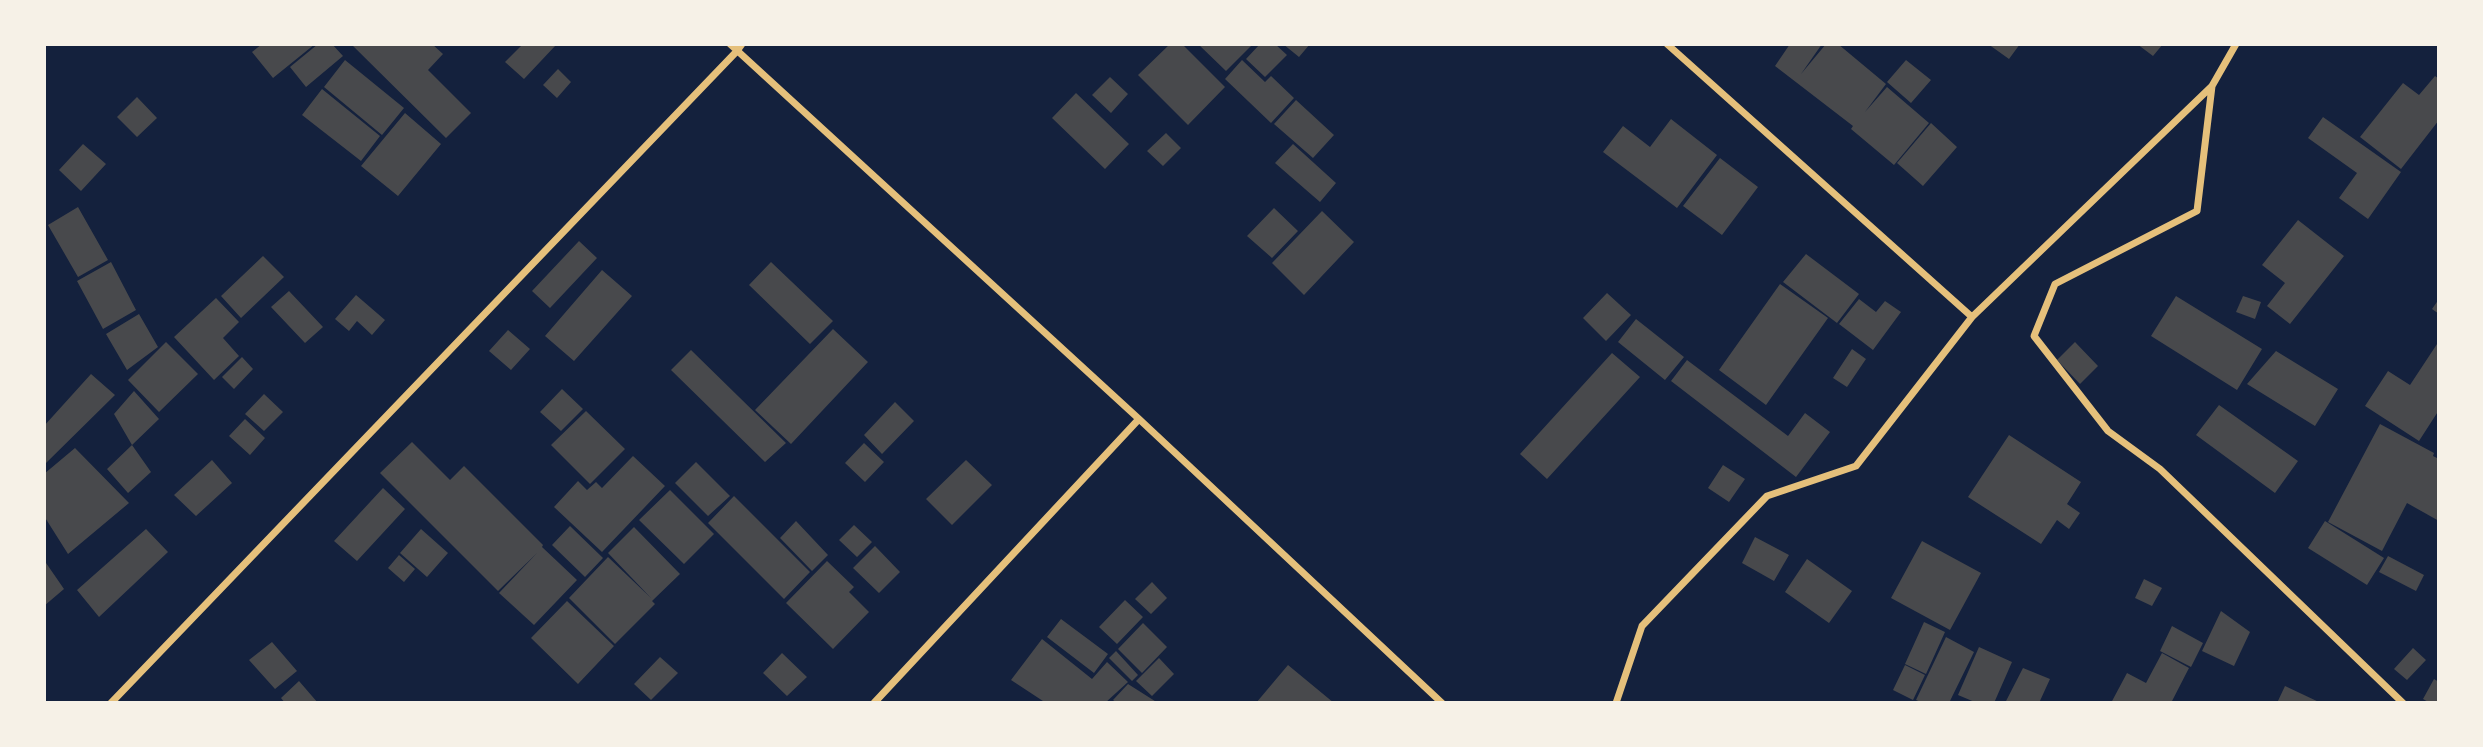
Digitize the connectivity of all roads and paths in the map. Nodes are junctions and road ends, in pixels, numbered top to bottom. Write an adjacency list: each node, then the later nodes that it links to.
1 (730, 44): 4 (street)
2 (1667, 44): 6 (street)
3 (2236, 44): 5 (street)
4 (740, 47): 7 (street); 8 (street)
5 (2212, 86): 6 (street); 12 (street)
6 (1972, 317): 11 (street)
7 (1139, 419): 9 (street); 10 (street)
8 (111, 703)
9 (874, 703)
10 (1442, 703)
11 (1616, 703)
12 (2403, 703)

